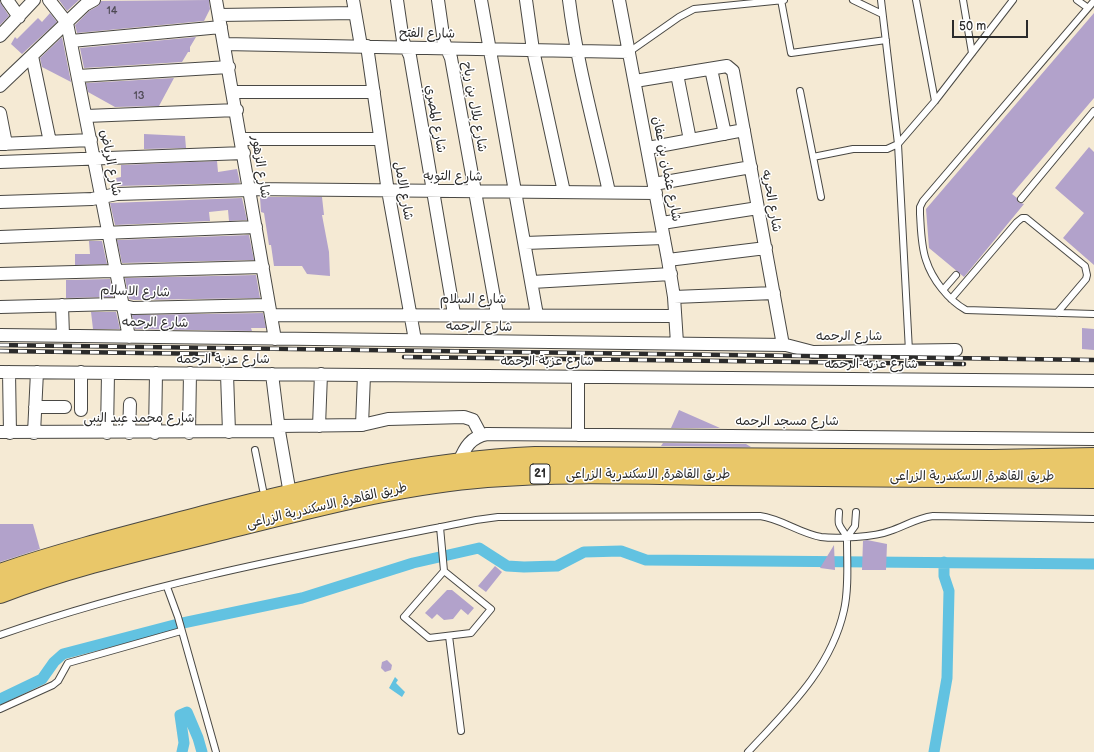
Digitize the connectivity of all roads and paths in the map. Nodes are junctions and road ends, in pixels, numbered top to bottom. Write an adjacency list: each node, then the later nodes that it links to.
1 (7, 0): 26 (street)
2 (34, 0): 26 (street)
3 (49, 0): 27 (street, شارع الرياض)
4 (91, 0): 27 (street)
5 (216, 0): 25 (street, شارع الزهور)
6 (353, 0): 23 (street, شارع الامل)
7 (397, 0): 34 (street, شارع المصري)
8 (438, 0): 35 (street, شارع بلال بن رباح)
9 (481, 0): 36 (street)
10 (526, 0): 37 (street)
11 (568, 0): 38 (street)
12 (619, 0): 39 (street, شارع عثمان بن عفان)
13 (782, 0): 21 (lane); 30 (lane)
14 (853, 0): 24 (lane)
15 (881, 0): 24 (lane)
16 (916, 0): 51 (lane)
17 (963, 0): 40 (lane)
18 (1013, 0): 40 (lane)
19 (1077, 0): 22 (lane)
20 (1094, 1): 22 (lane)
21 (721, 3): 39 (lane)
22 (1088, 8): 98 (lane)
23 (355, 13): 25 (street); 33 (street, شارع الامل)
24 (882, 14): 30 (lane)
25 (219, 15): 28 (street, شارع الزهور)
26 (19, 17): 29 (street)
27 (67, 23): 31 (street, شارع الرياض); 41 (street)
28 (221, 27): 31 (street); 32 (street, شارع الزهور)
29 (0, 36)
30 (886, 40): 64 (lane)
31 (72, 41): 45 (street, شارع الرياض)
32 (224, 44): 33 (street, شارع الفتح); 42 (street, شارع الزهور)
33 (364, 46): 34 (street, شارع الفتح); 50 (street, شارع الامل)
34 (406, 47): 35 (street, شارع الفتح); 74 (street, شارع المصري)
35 (446, 48): 36 (street, شارع الفتح); 75 (street, شارع بلال بن رباح)
36 (490, 49): 37 (street, شارع الفتح); 76 (street)
37 (533, 50): 38 (street, شارع الفتح); 77 (street)
38 (576, 51): 39 (street, شارع الفتح); 78 (street)
39 (629, 52): 46 (street, شارع عثمان بن عفان)
40 (972, 53): 51 (lane)
41 (32, 56): 47 (street); 62 (street)
42 (229, 67): 45 (street); 49 (street, شارع الزهور)
43 (711, 69): 44 (street); 56 (street, شارع الحريه); 57 (street)
44 (677, 74): 46 (street); 61 (street)
45 (78, 76): 55 (street, شارع الرياض)
46 (635, 81): 65 (street, شارع عثمان بن عفان)
47 (0, 86)
48 (800, 91): 67 (lane)
49 (233, 92): 50 (street); 52 (street, شارع الزهور)
50 (374, 92): 59 (street, شارع الامل)
51 (935, 100): 64 (lane)
52 (237, 110): 55 (street); 58 (street, شارع الزهور)
53 (1094, 111): 81 (lane)
54 (0, 113): 63 (street)
55 (86, 116): 60 (street, شارع الرياض)
56 (744, 130): 57 (street); 70 (street, شارع الحريه)
57 (725, 134): 61 (street)
58 (241, 139): 59 (street); 66 (street, شارع الزهور)
59 (380, 139): 73 (street, شارع الامل)
60 (91, 140): 62 (street); 68 (street, شارع الرياض)
61 (690, 140): 65 (street)
62 (50, 142): 63 (street)
63 (3, 144)
64 (898, 144): 67 (lane); 121 (lane)
65 (648, 148): 71 (street, شارع عثمان بن عفان)
66 (244, 153): 68 (street); 72 (street, شارع الزهور)
67 (813, 157): 80 (lane)
68 (94, 159): 69 (street); 79 (street, شارع الرياض)
69 (0, 162)
70 (751, 167): 71 (street, شارع التوبه); 83 (street, شارع الحريه)
71 (655, 188): 78 (street, شارع التوبه); 84 (street, شارع عثمان بن عفان)
72 (250, 189): 73 (street, شارع التوبه); 79 (street, شارع التوبه); 85 (street, شارع الزهور)
73 (388, 190): 74 (street, شارع التوبه); 107 (street, شارع الامل)
74 (433, 190): 75 (street, شارع التوبه); 108 (street, شارع المصري)
75 (475, 191): 76 (street, شارع التوبه); 109 (street, شارع بلال بن رباح)
76 (516, 191): 77 (street, شارع التوبه); 89 (street)
77 (564, 192): 78 (street, شارع التوبه)
78 (609, 192)
79 (102, 197): 82 (street, شارع التوبه); 86 (street, شارع الرياض)
80 (821, 197)
81 (1021, 199)
82 (0, 202)
83 (758, 208): 84 (street); 90 (street, شارع الحريه)
84 (662, 223): 88 (street, شارع عثمان بن عفان)
85 (256, 227): 86 (street); 92 (street, شارع الزهور)
86 (109, 233): 87 (street); 93 (street, شارع الرياض)
87 (0, 237)
88 (664, 238): 89 (street); 91 (street, شارع عثمان بن عفان)
89 (525, 243): 97 (street)
90 (766, 248): 91 (street); 99 (street, شارع الحريه)
91 (668, 260): 95 (street, شارع عثمان بن عفان)
92 (263, 267): 93 (street); 105 (street, شارع الزهور)
93 (116, 271): 94 (street); 103 (street, شارع الرياض)
94 (0, 274)
95 (671, 274): 97 (street); 100 (street, شارع عثمان بن عفان)
96 (956, 274): 98 (lane)
97 (532, 282): 111 (street)
98 (943, 290): 101 (lane)
99 (774, 293): 100 (street); 119 (street, شارع الحريه)
100 (674, 297): 112 (street, شارع عثمان بن عفان)
101 (951, 298): 106 (lane); 106 (lane)
102 (62, 305): 103 (street, شارع الاسلام); 104 (street, شارع الاسلام); 114 (street)
103 (123, 305): 105 (street, شارع الاسلام); 115 (street, شارع الرياض)
104 (0, 307)
105 (270, 310): 107 (street, شارع السلام); 116 (street, شارع الزهور)
106 (1057, 313): 110 (lane)
107 (410, 314): 108 (street, شارع السلام); 117 (street, شارع الامل)
108 (454, 314): 109 (street, شارع السلام)
109 (497, 314): 111 (street, شارع السلام)
110 (1094, 314)
111 (538, 315): 112 (street, شارع السلام)
112 (675, 316): 118 (street, شارع عثمان بن عفان)
113 (0, 335): 114 (street, شارع الرحمه)
114 (63, 336): 115 (street, شارع الرحمه)
115 (129, 337): 116 (street, شارع الرحمه)
116 (275, 339): 117 (street, شارع الرحمه)
117 (415, 340): 118 (street, شارع الرحمه)
118 (677, 343): 119 (street, شارع الرحمه)
119 (783, 345): 121 (street, شارع الرحمه)
120 (956, 350): 121 (street, شارع الرحمه)
121 (909, 351)
122 (5, 372): 123 (street, شارع عزبة الرحمه); 141 (street)
123 (37, 372): 124 (street, شارع عزبة الرحمه); 135 (street)
124 (81, 372): 125 (street, شارع عزبة الرحمه); 137 (street)
125 (108, 373): 126 (street, شارع عزبة الرحمه); 144 (street)
126 (156, 373): 127 (street, شارع عزبة الرحمه); 146 (street)
127 (190, 373): 128 (street, شارع عزبة الرحمه); 147 (street)
128 (227, 374): 129 (street, شارع عزبة الرحمه); 142 (street)
129 (272, 374): 130 (street, شارع عزبة الرحمه); 140 (street)
130 (321, 374): 131 (street, شارع عزبة الرحمه); 139 (street)
131 (364, 375): 132 (street, شارع عزبة الرحمه); 138 (street)
132 (578, 376): 133 (street, شارع عزبة الرحمه); 148 (street)
133 (1094, 381)
134 (130, 404): 145 (street)
135 (35, 407): 136 (street); 143 (street)
136 (65, 407)
137 (81, 410)
138 (362, 425): 139 (street); 149 (street)
139 (319, 426): 140 (street)
140 (279, 429): 142 (street, شارع محمد عبد النبى); 156 (street)
141 (5, 432): 143 (street, شارع محمد عبد النبى)
142 (229, 432): 147 (street, شارع محمد عبد النبى)
143 (34, 433): 144 (street, شارع محمد عبد النبى)
144 (107, 433): 145 (street, شارع محمد عبد النبى)
145 (129, 433): 146 (street, شارع محمد عبد النبى)
146 (155, 433): 147 (street, شارع محمد عبد النبى)
147 (189, 433)
148 (578, 434): 149 (street, شارع مسجد الرحمه); 150 (street, شارع مسجد الرحمه)
149 (481, 435): 153 (street)
150 (1094, 439)
151 (255, 450): 155 (lane)
152 (1094, 458): 153 (highway, طريق القاهرة, الاسكندرية الزراعى / 21)
153 (459, 462): 156 (highway, طريق القاهرة, الاسكندرية الزراعى / 21)
154 (1094, 478): 165 (highway, طريق القاهرة, الاسكندرية الزراعى / 21)
155 (263, 490)
156 (290, 494): 163 (highway, طريق القاهرة, الاسكندرية الزراعى / 21)
157 (839, 512): 161 (lane)
158 (856, 512): 161 (lane)
159 (1094, 519): 161 (lane)
160 (440, 527): 161 (lane); 162 (lane); 164 (lane)
161 (847, 537): 172 (lane)
162 (444, 571): 168 (lane); 168 (lane)
163 (0, 574)
164 (168, 587): 166 (lane); 167 (lane)
165 (0, 593)
166 (181, 631): 169 (lane); 171 (lane)
167 (0, 635)
168 (449, 636): 170 (lane)
169 (0, 709)
170 (461, 731)
171 (216, 752)
172 (748, 752)

